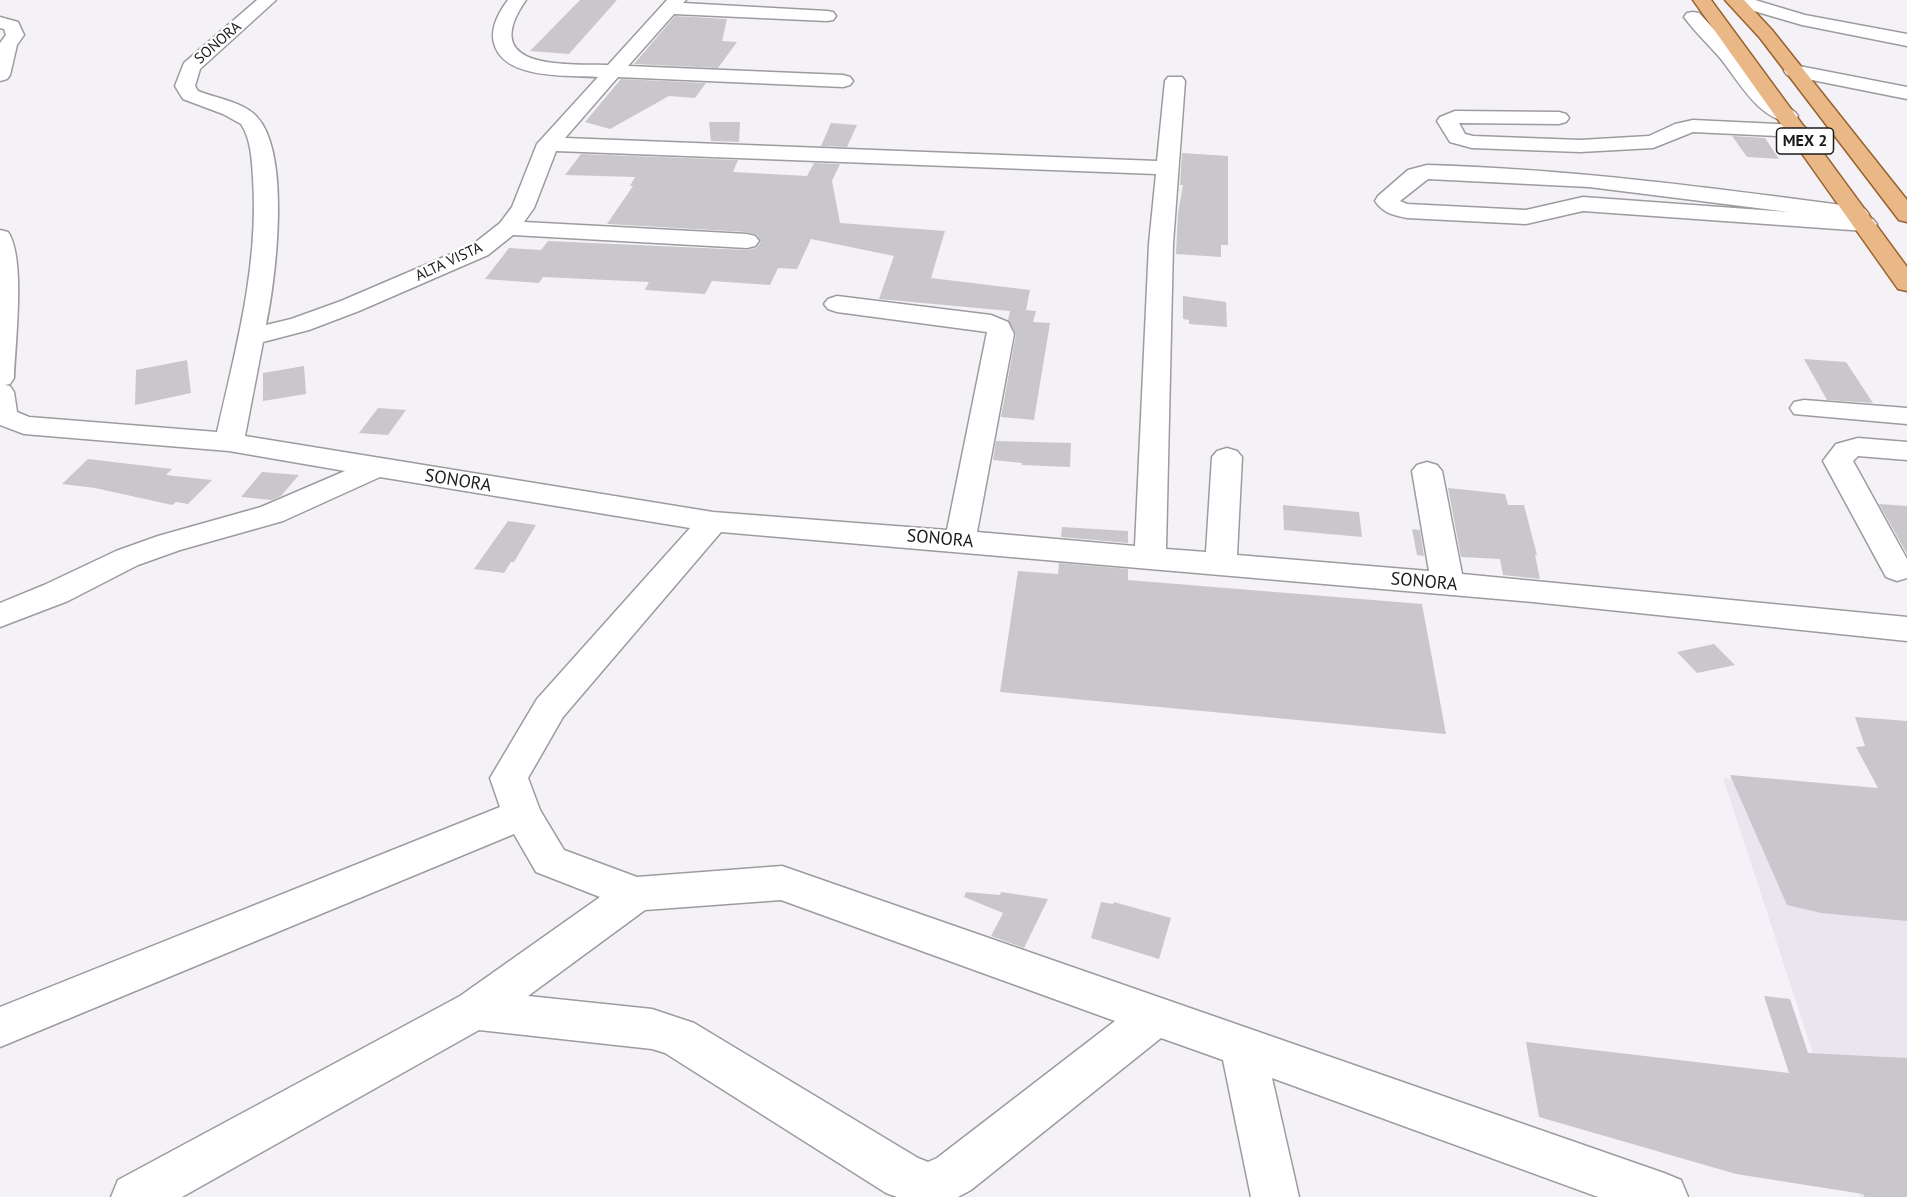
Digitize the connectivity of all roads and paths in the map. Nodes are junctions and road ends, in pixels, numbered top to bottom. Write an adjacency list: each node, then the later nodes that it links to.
1 (267, 0): 29 (street, SONORA)
2 (516, 0): 12 (street)
3 (1735, 0): 8 (street); 10 (main road, MEX 2)
4 (1789, 0): 8 (street)
5 (672, 4): 7 (street); 12 (street, ALTA VISTA)
6 (1698, 9): 19 (main road, MEX 2)
7 (827, 16)
8 (1809, 21): 10 (street); 11 (street)
9 (0, 22): 14 (street)
10 (1761, 29): 13 (main road, MEX 2)
11 (1907, 40)
12 (616, 71): 15 (street); 20 (street, ALTA VISTA)
13 (1794, 71): 17 (street); 22 (main road, MEX 2)
14 (0, 75)
15 (843, 81)
16 (1175, 81): 21 (street)
17 (1907, 93)
18 (1560, 118): 19 (street)
19 (1793, 124): 23 (main road, MEX 2)
20 (548, 144): 21 (street); 24 (street, ALTA VISTA)
21 (1167, 168): 41 (street)
22 (1907, 214)
23 (1861, 219): 23 (street); 27 (main road, MEX 2)
24 (508, 228): 26 (street); 29 (street, ALTA VISTA)
25 (0, 237): 30 (street)
26 (747, 241)
27 (1907, 284)
28 (837, 304): 40 (street)
29 (251, 337): 34 (street)
30 (0, 378)
31 (0, 392): 34 (street, SONORA)
32 (1804, 408): 33 (street)
33 (1907, 416)
34 (229, 442): 37 (street, SONORA)
35 (1907, 451): 43 (street)
36 (1227, 457): 42 (street)
37 (377, 468): 39 (street, SONORA); 45 (street)
38 (1427, 471): 44 (street)
39 (713, 522): 40 (street, SONORA); 47 (street)
40 (960, 541): 41 (street, SONORA)
41 (1150, 558): 42 (street, SONORA)
42 (1221, 564): 44 (street, SONORA)
43 (1904, 573)
44 (1448, 584): 46 (street, SONORA)
45 (0, 616)
46 (1907, 629)
47 (522, 814): 48 (street); 51 (street)
48 (636, 894): 49 (street); 50 (street)
49 (475, 1010): 50 (street); 53 (street)
50 (1155, 1016): 52 (street)
51 (0, 1027)
52 (1242, 1046): 54 (street); 55 (street)
53 (135, 1197)
54 (1275, 1197)
55 (1664, 1197)

